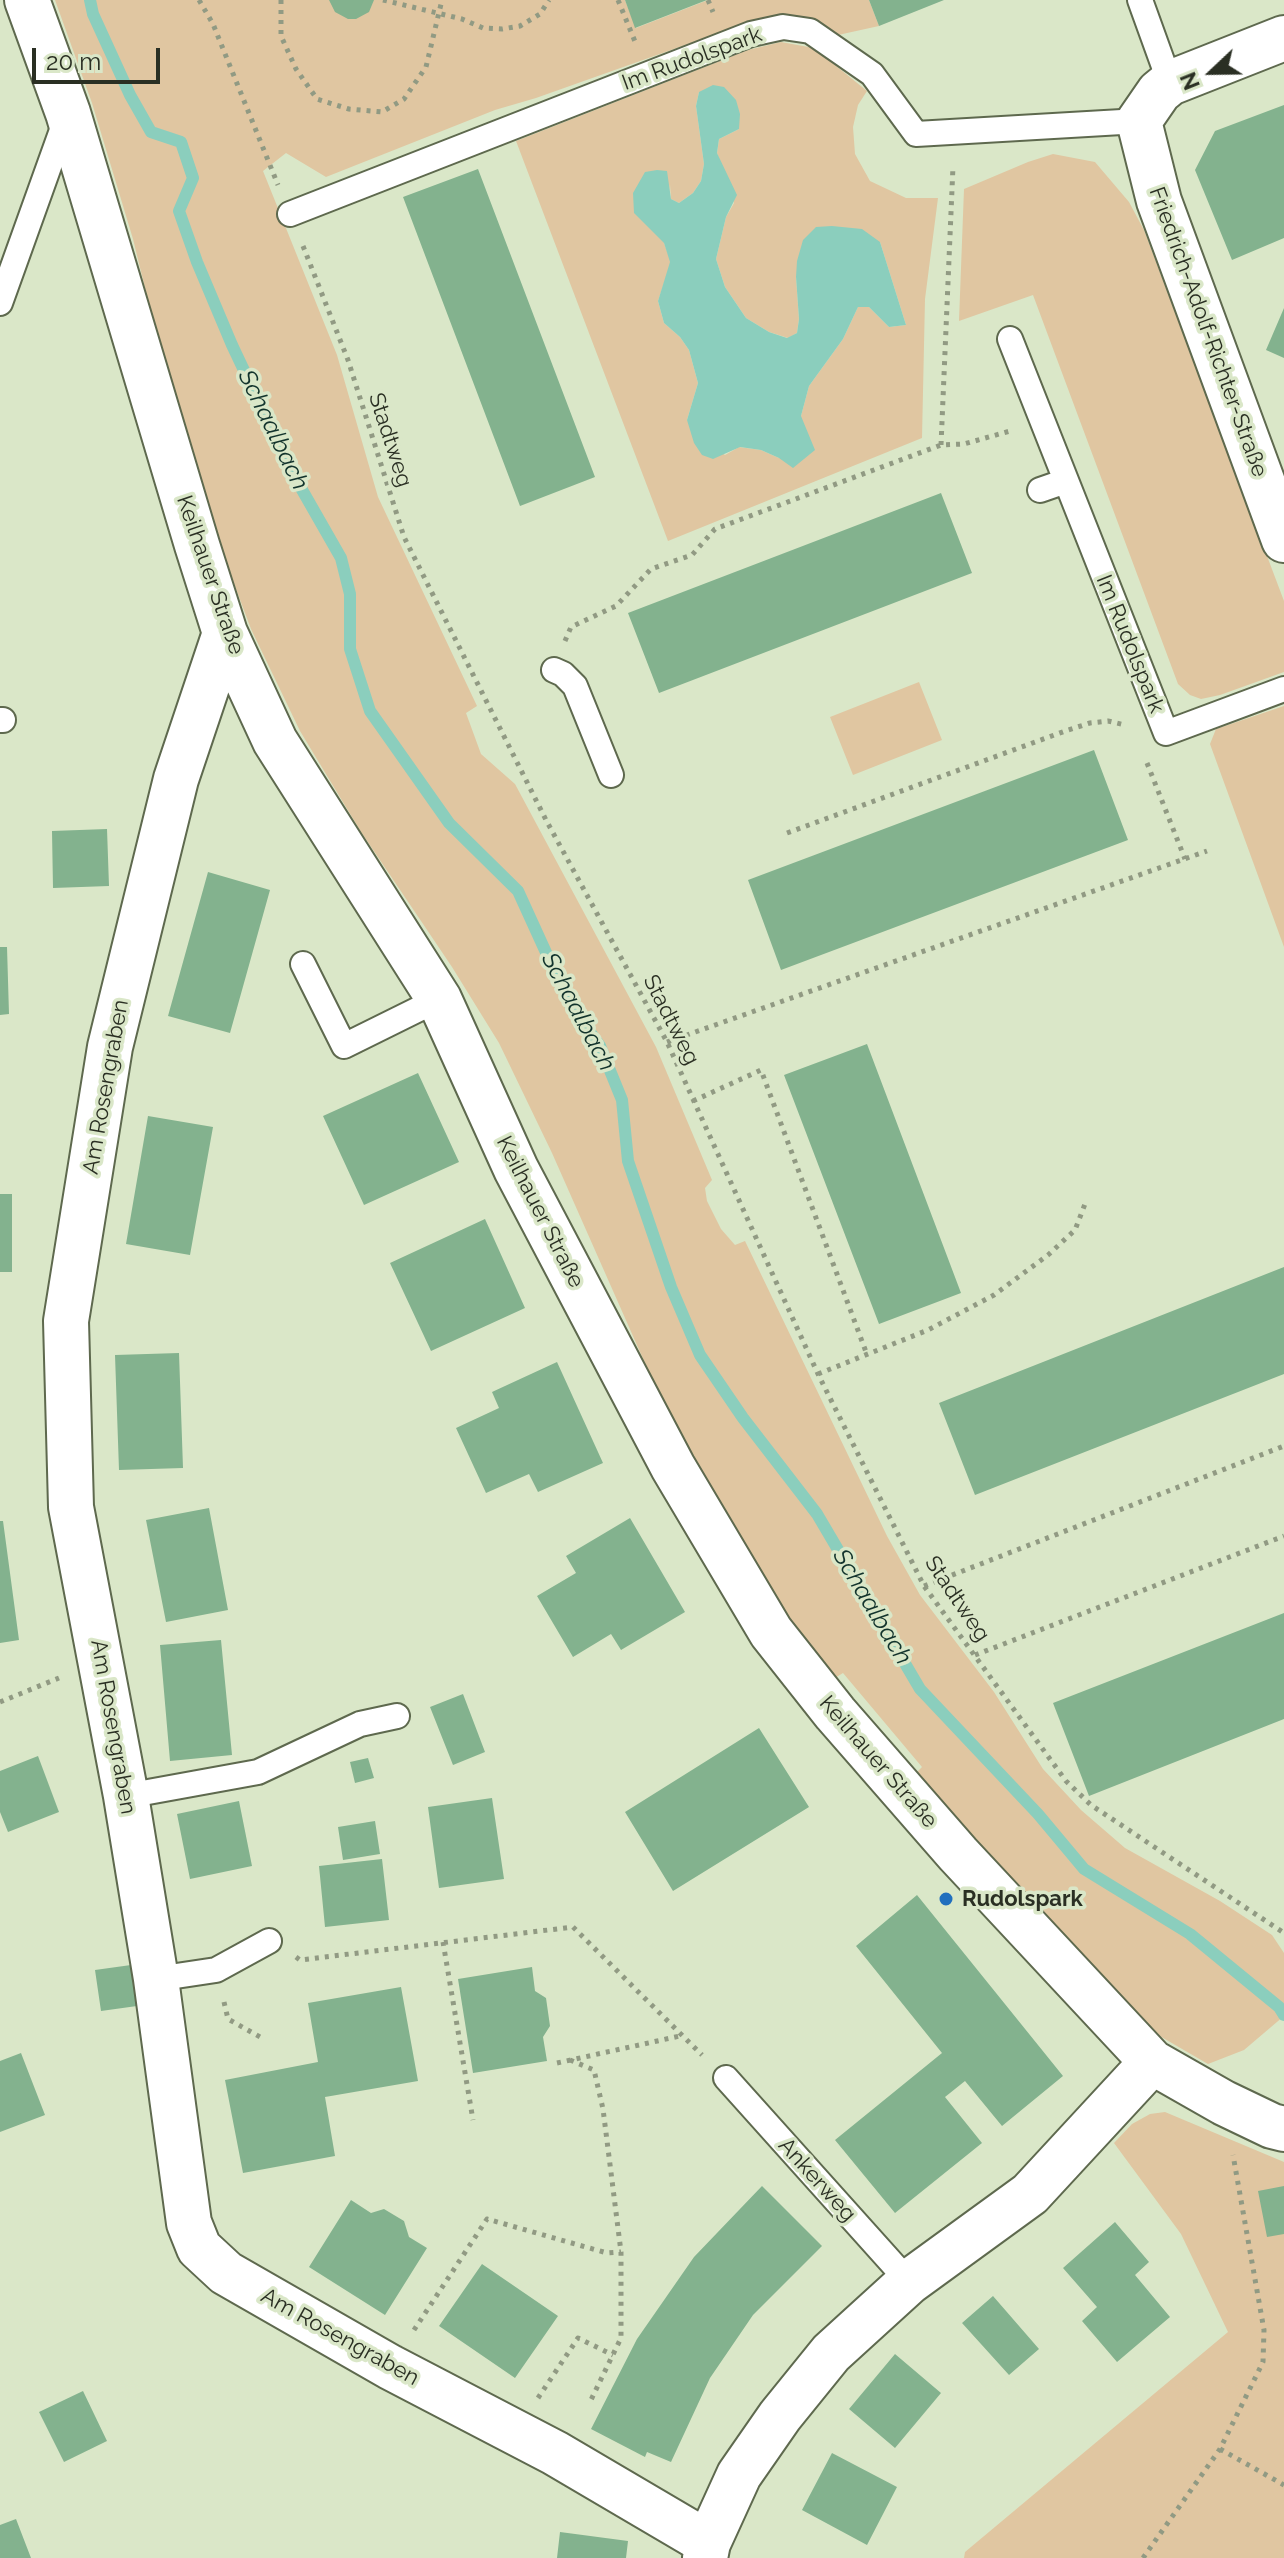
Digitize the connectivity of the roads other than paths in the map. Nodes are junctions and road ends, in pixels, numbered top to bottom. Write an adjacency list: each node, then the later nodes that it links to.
1 (27, 0): 5 (street, Keilhauer Straße)
2 (1140, 0): 4 (lane)
3 (1284, 38): 4 (street)
4 (1170, 83): 6 (street)
5 (68, 113): 8 (lane); 13 (street, Keilhauer Straße)
6 (1139, 121): 7 (lane, Im Rudolspark); 12 (street, Friedrich-Adolf-Richter-Straße)
7 (290, 214)
8 (0, 303)
9 (1010, 339): 10 (lane, Im Rudolspark)
10 (1066, 481): 11 (lane); 15 (lane, Im Rudolspark)
11 (1040, 490)
12 (1284, 540)
13 (225, 633): 18 (street, Keilhauer Straße); 20 (street, Am Rosengraben)
14 (554, 670): 16 (lane)
15 (1284, 689)
16 (611, 775)
17 (303, 964): 18 (lane)
18 (439, 999): 23 (street, Keilhauer Straße)
19 (397, 1716): 20 (lane)
20 (126, 1796): 22 (street, Am Rosengraben)
21 (269, 1941): 22 (lane)
22 (156, 1979): 27 (street, Am Rosengraben)
23 (1152, 2062): 25 (street, Keilhauer Straße); 26 (street)
24 (726, 2078): 26 (lane, Ankerweg)
25 (1278, 2128)
26 (909, 2282): 27 (street)
27 (706, 2551)

